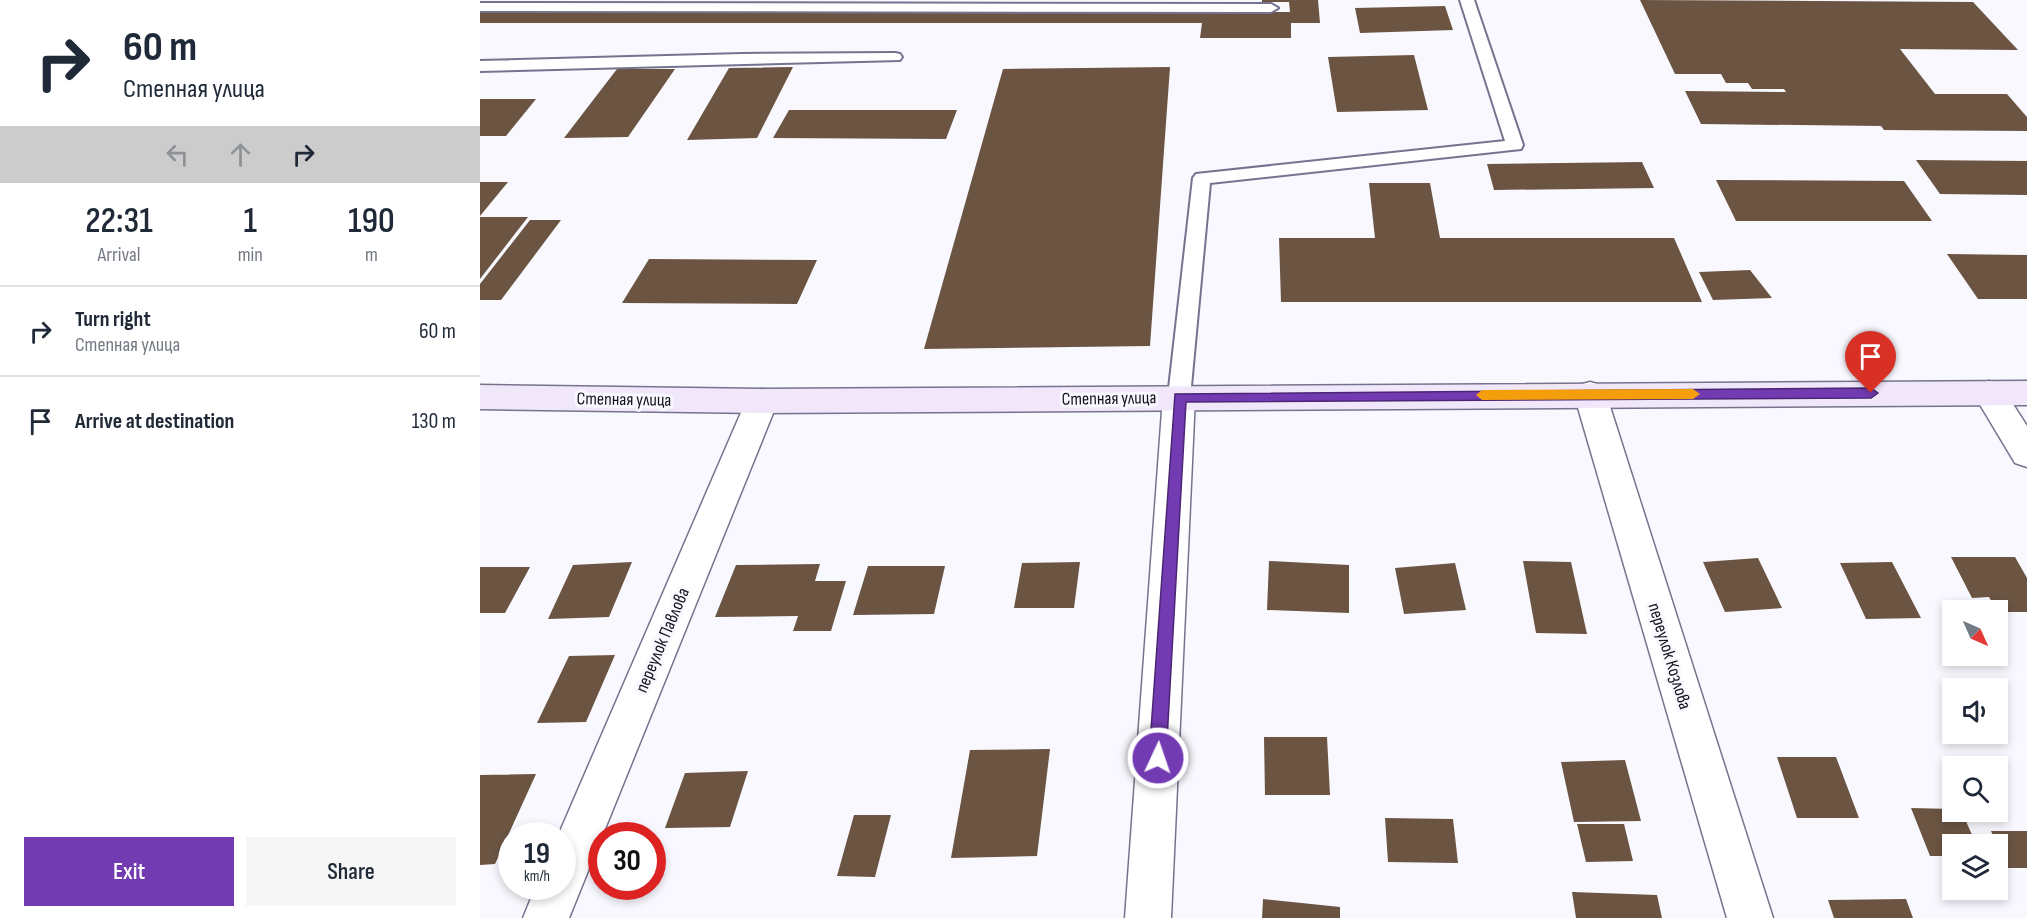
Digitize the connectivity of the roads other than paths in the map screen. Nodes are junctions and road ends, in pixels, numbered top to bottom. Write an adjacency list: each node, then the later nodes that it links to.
1 (1467, 0): 21 (lane)
2 (514, 4): 3 (lane); 13 (lane)
3 (577, 4): 4 (lane)
4 (642, 4): 5 (lane)
5 (712, 4): 6 (lane)
6 (782, 4): 7 (lane)
7 (855, 4): 8 (lane)
8 (925, 4): 9 (lane)
9 (1014, 4): 10 (lane)
10 (1080, 4): 11 (lane)
11 (1151, 4): 12 (lane)
12 (1225, 4): 14 (lane)
13 (480, 7)
14 (1271, 8)
15 (895, 57): 16 (lane)
16 (480, 66)
17 (1989, 393): 18 (main road, Степная улица); 19 (main road, Степная улица); 23 (street)
18 (2027, 393)
19 (1590, 394): 21 (main road, Степная улица); 28 (street, переулок Козлова)
20 (480, 397): 22 (main road, Степная улица)
21 (1179, 397): 22 (main road, Степная улица); 27 (street)
22 (762, 401): 24 (street, переулок Павлова)
23 (2027, 454)
24 (576, 846)
25 (554, 900): 26 (street)
26 (546, 918)
27 (1148, 918)
28 (1750, 918)

